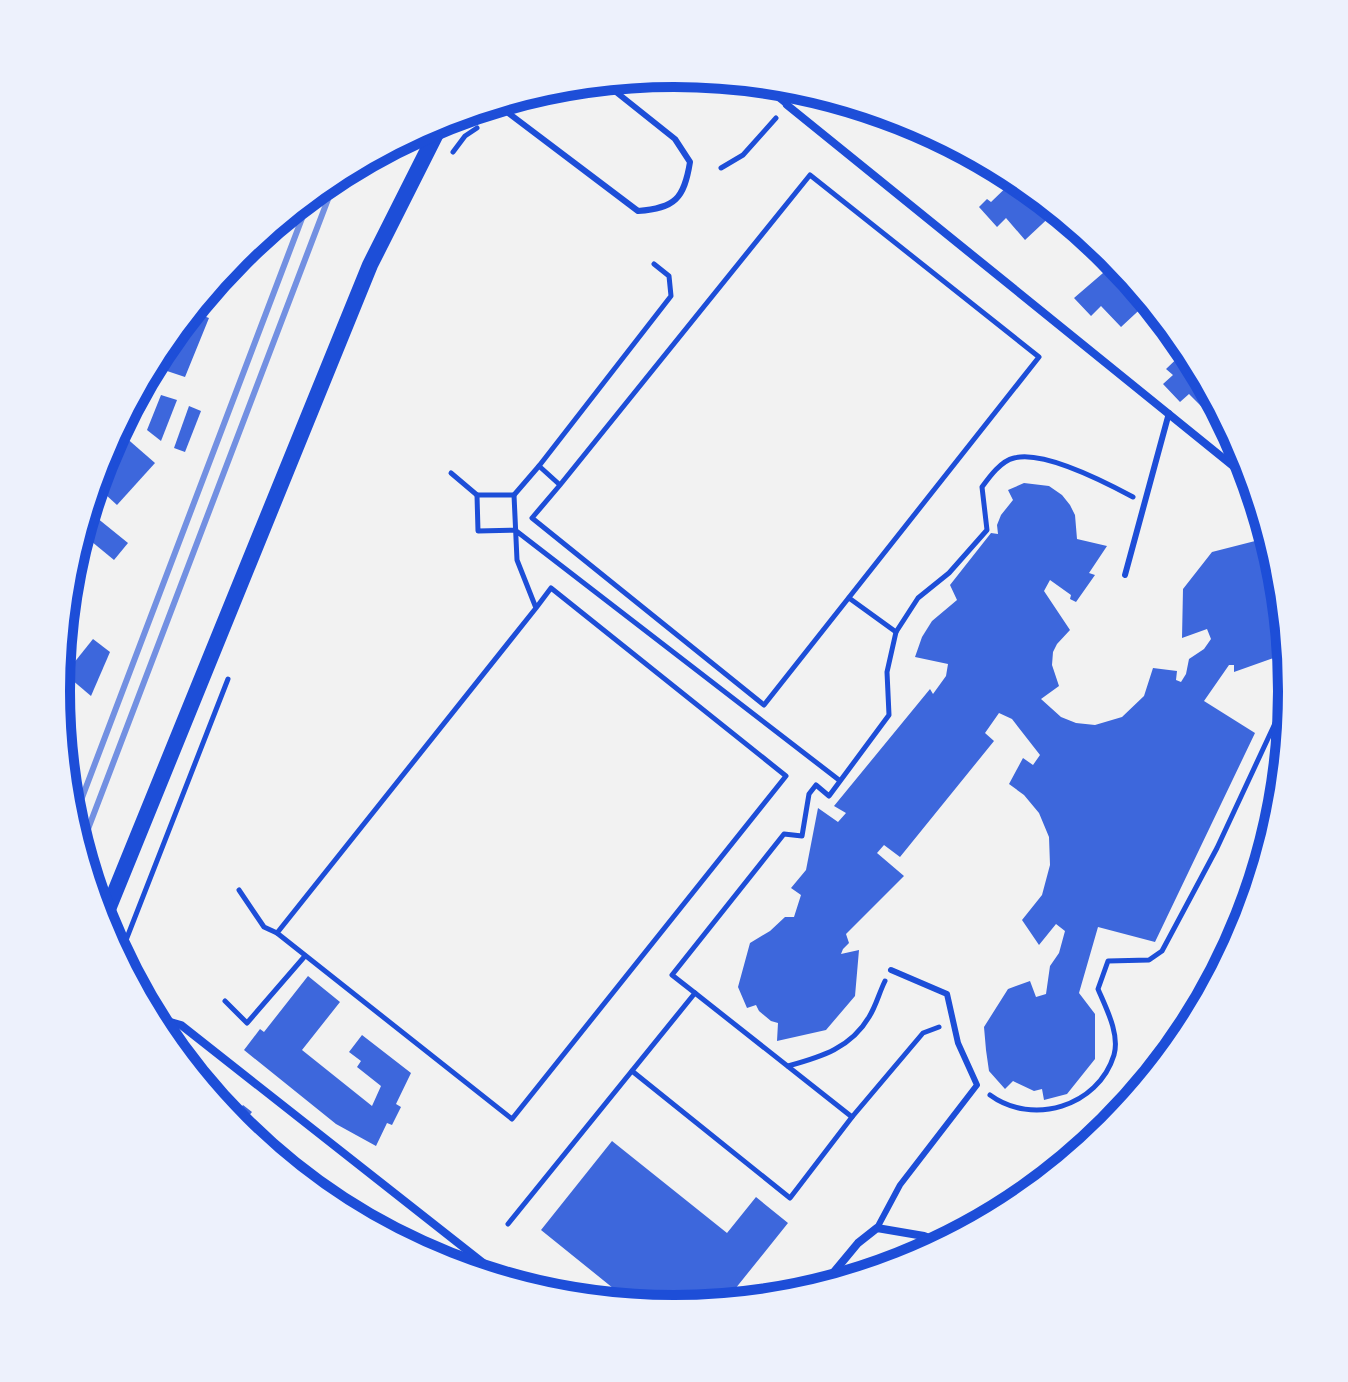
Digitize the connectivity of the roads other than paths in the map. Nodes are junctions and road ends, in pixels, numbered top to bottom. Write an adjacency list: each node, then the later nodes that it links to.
1 (614, 90): 4 (lane)
2 (776, 96): 3 (lane)
3 (787, 105): 6 (street)
4 (506, 111)
5 (433, 138): 9 (main road)
6 (1169, 413): 7 (street); 8 (lane)
7 (1235, 467)
8 (1125, 575)
9 (110, 905)
10 (891, 970): 12 (lane)
11 (169, 1022): 14 (street)
12 (877, 1228): 13 (street); 15 (street)
13 (930, 1238)
14 (485, 1265)
15 (833, 1273)

